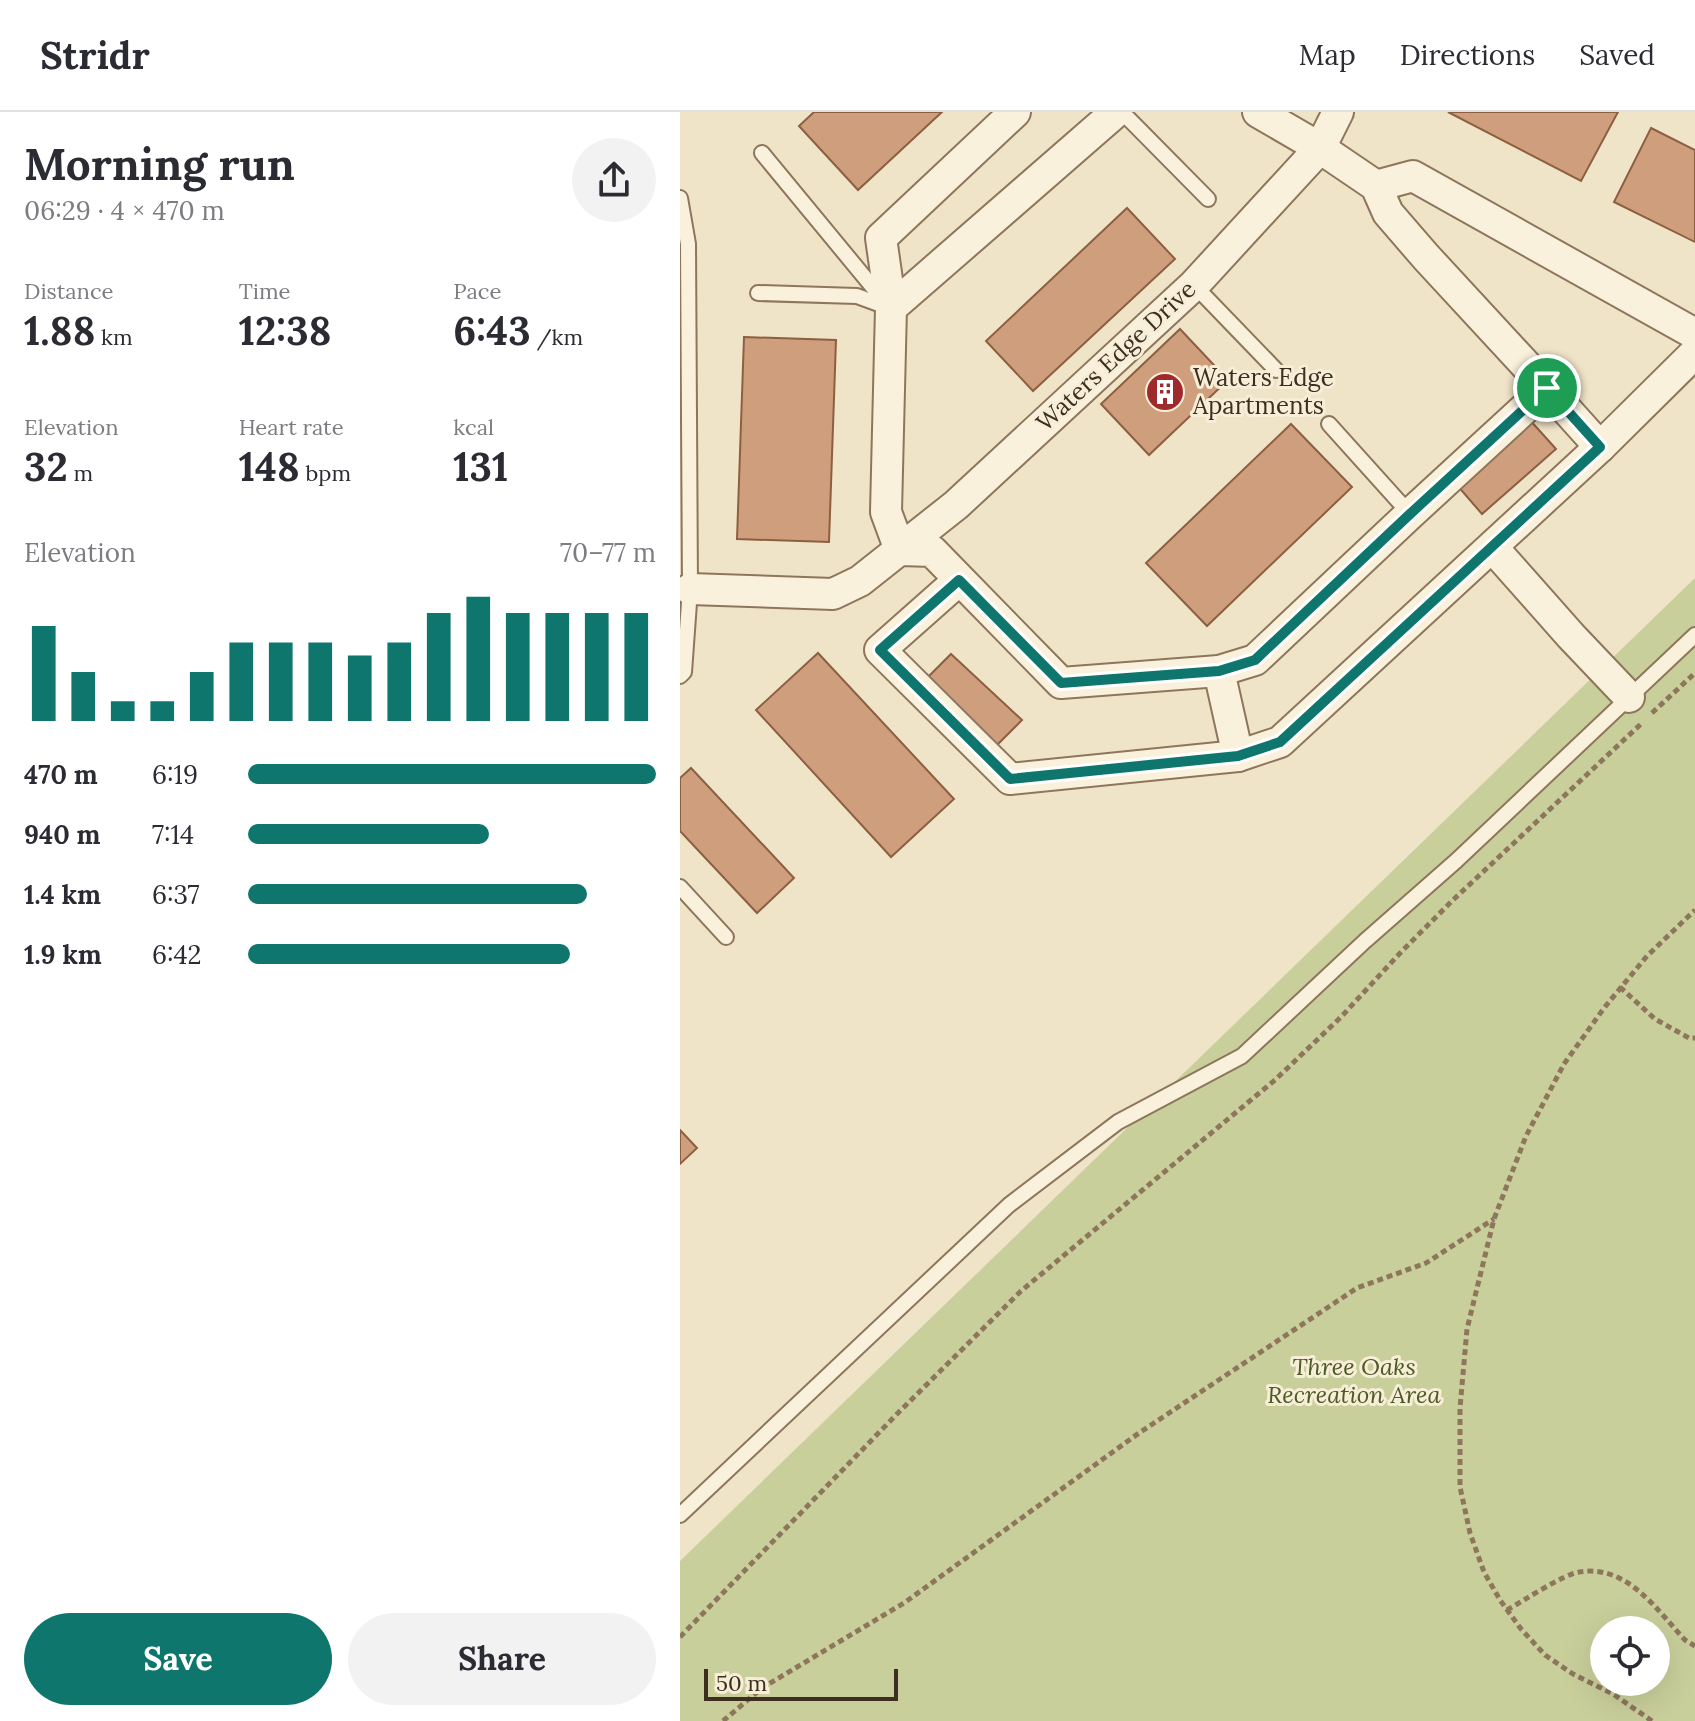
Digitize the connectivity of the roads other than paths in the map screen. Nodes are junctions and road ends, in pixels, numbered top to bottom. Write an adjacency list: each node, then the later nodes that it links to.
1 (1015, 112): 13 (street)
2 (1116, 112): 13 (street)
3 (1122, 112): 10 (lane)
4 (1258, 112): 6 (street)
5 (1338, 112): 6 (street, Waters Edge Drive)
6 (1320, 148): 8 (street); 11 (street, Waters Edge Drive)
7 (762, 153): 13 (lane)
8 (1376, 186): 14 (street); 17 (street)
9 (680, 198): 24 (lane)
10 (1208, 199)
11 (1194, 285): 16 (lane); 22 (street, Waters Edge Drive)
12 (758, 293): 13 (lane)
13 (891, 308): 22 (street)
14 (1695, 334)
15 (1695, 353): 19 (street)
16 (1276, 370)
17 (1547, 388): 19 (street); 20 (street)
18 (1329, 424): 20 (lane)
19 (1600, 447): 21 (street)
20 (1410, 514): 26 (street)
21 (1493, 548): 28 (street); 29 (street)
22 (900, 550): 23 (street); 24 (street, Waters Edge Drive)
23 (959, 580): 26 (street); 29 (street)
24 (690, 589): 27 (lane)
25 (1695, 635): 28 (lane)
26 (1219, 671): 29 (street)
27 (680, 676)
28 (1629, 697): 32 (lane)
29 (1238, 756)
30 (680, 887): 31 (lane)
31 (726, 937)
32 (680, 1515)

